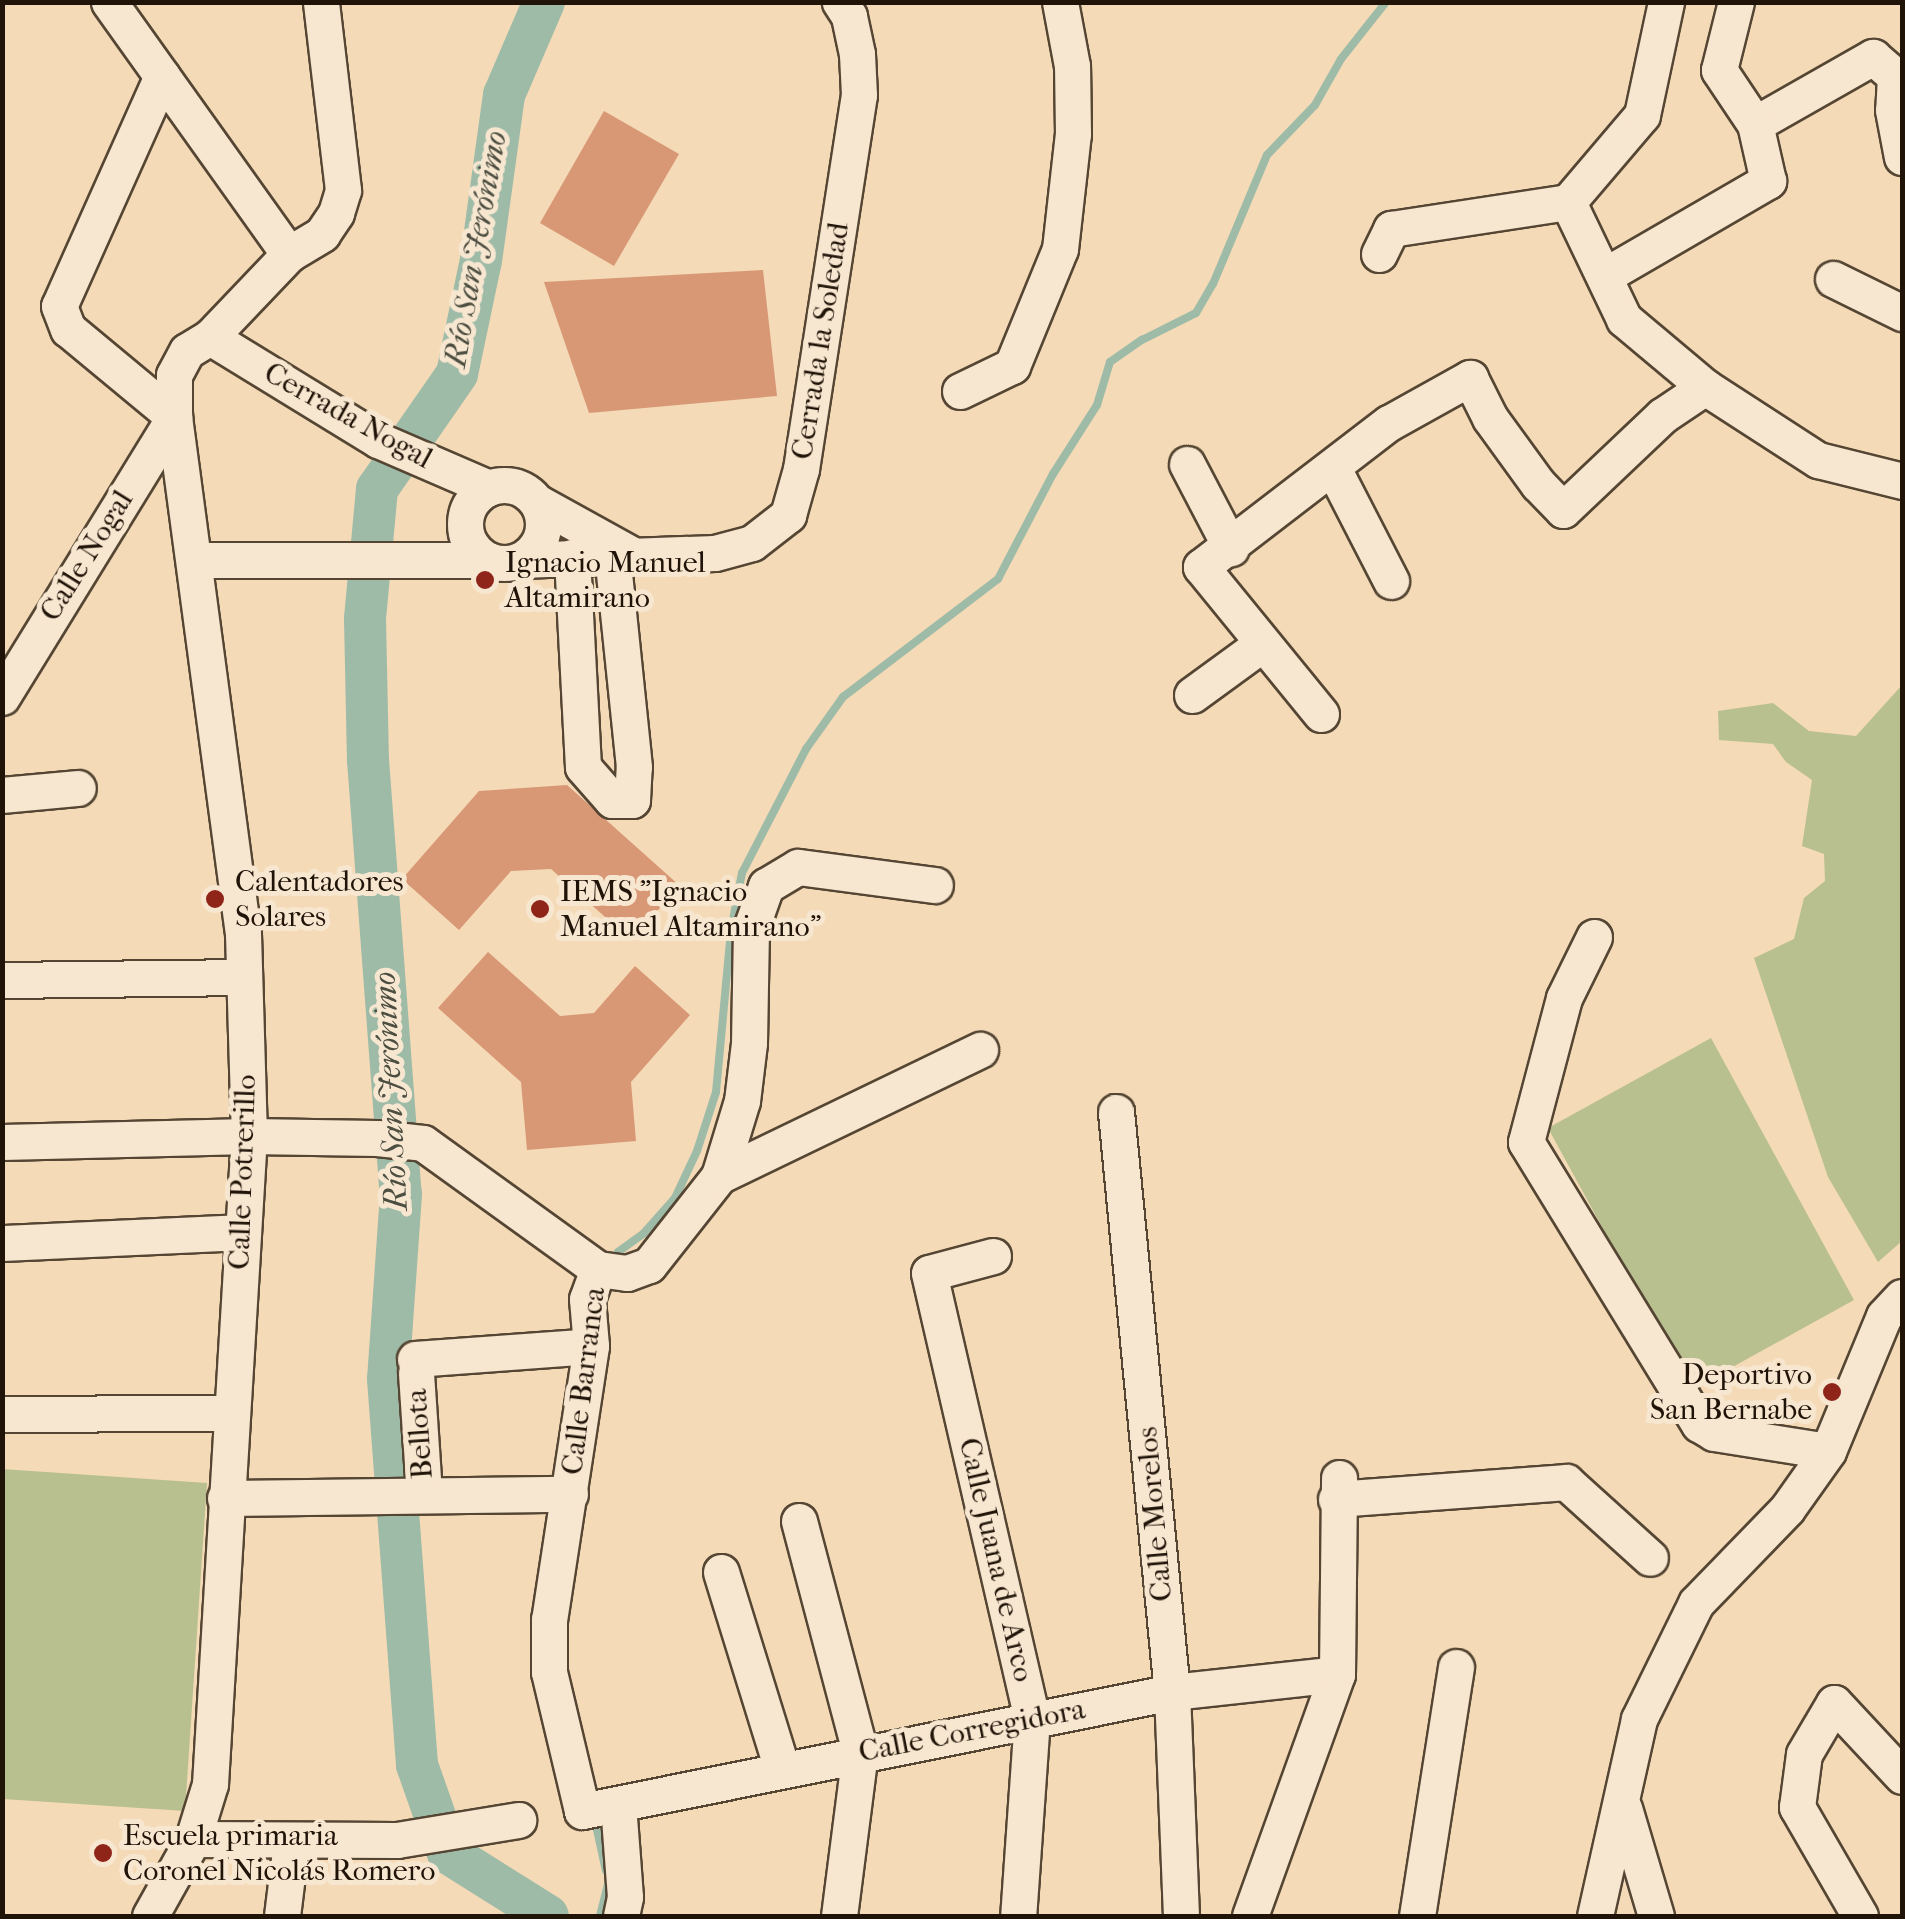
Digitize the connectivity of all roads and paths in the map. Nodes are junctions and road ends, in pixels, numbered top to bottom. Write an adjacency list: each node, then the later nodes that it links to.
1 (108, 2): 7 (street)
2 (840, 2): 26 (street, Cerrada la Soledad)
3 (1060, 2): 18 (street)
4 (1666, 2): 10 (street)
5 (1736, 2): 8 (street)
6 (323, 4): 11 (street, Calle Potrerillo)
7 (162, 76): 11 (street); 19 (street)
8 (1755, 124): 9 (street); 13 (street)
9 (1902, 157)
10 (1568, 202): 12 (street); 13 (street)
11 (289, 254): 16 (street, Calle Potrerillo)
12 (1379, 254)
13 (1604, 276): 17 (street)
14 (1833, 279): 15 (street)
15 (1902, 312)
16 (210, 337): 19 (street, Calle Potrerillo); 23 (street, Cerrada Nogal)
17 (1706, 387): 21 (street); 22 (street)
18 (960, 391)
19 (174, 417): 28 (street, Calle Potrerillo); 33 (street, Calle Nogal)
20 (1187, 464): 25 (street)
21 (1333, 468): 25 (street); 30 (street)
22 (1902, 481)
23 (489, 488): 24 (street); 29 (street)
24 (537, 502): 26 (street, Cerrada la Soledad); 29 (street)
25 (1231, 548): 31 (street)
26 (622, 554): 27 (street, Cerrada la Soledad); 27 (street)
27 (572, 557): 29 (street, Cerrada la Soledad)
28 (194, 560): 29 (street, Cerrada la Soledad); 39 (street, Calle Potrerillo)
29 (505, 560)
30 (1391, 581)
31 (1262, 644): 32 (street); 34 (street)
32 (1192, 695)
33 (2, 697)
34 (1321, 714)
35 (78, 788): 36 (street)
36 (2, 794)
37 (935, 885): 45 (street)
38 (1594, 937): 55 (street)
39 (243, 977): 40 (street); 43 (street, Calle Potrerillo)
40 (2, 980)
41 (980, 1050): 45 (street)
42 (1116, 1112): 64 (street, Calle Morelos)
43 (249, 1136): 44 (street); 46 (street, Calle Potrerillo); 49 (street)
44 (2, 1142)
45 (719, 1176): 49 (street)
46 (243, 1232): 47 (street); 53 (street, Calle Potrerillo)
47 (2, 1244)
48 (994, 1256): 65 (street, Calle Juana de Arco)
49 (608, 1270): 51 (street, Calle Barranca)
50 (1893, 1306): 52 (street); 55 (street)
51 (591, 1346): 56 (street, Calle Barranca); 57 (street, Bellota)
52 (1902, 1350)
53 (231, 1413): 54 (street); 58 (street, Calle Potrerillo)
54 (2, 1414)
55 (1828, 1451): 69 (street)
56 (570, 1494): 57 (street); 70 (street, Calle Barranca)
57 (420, 1495): 58 (street)
58 (225, 1498): 72 (street, Calle Potrerillo)
59 (799, 1521): 66 (street)
60 (1650, 1558): 63 (street)
61 (720, 1572): 67 (street)
62 (1456, 1667): 81 (street)
63 (1337, 1674): 64 (street, Calle Corregidora); 80 (street)
64 (1172, 1692): 65 (street, Calle Corregidora); 79 (street, Calle Morelos)
65 (1032, 1718): 66 (street, Calle Corregidora); 78 (street, Calle Juana de Arco)
66 (860, 1752): 67 (street, Calle Corregidora); 77 (street)
67 (782, 1768): 70 (street, Calle Corregidora)
68 (1902, 1776): 84 (street)
69 (1623, 1802): 82 (street); 83 (street)
70 (607, 1806): 76 (street, Calle Barranca)
71 (518, 1820): 73 (street)
72 (193, 1839): 73 (street); 74 (street, Calle Potrerillo)
73 (291, 1843): 75 (street)
74 (150, 1916)
75 (282, 1916)
76 (622, 1916)
77 (840, 1916)
78 (1018, 1916)
79 (1181, 1916)
80 (1250, 1916)
81 (1417, 1916)
82 (1595, 1916)
83 (1656, 1916)
84 (1860, 1916)

